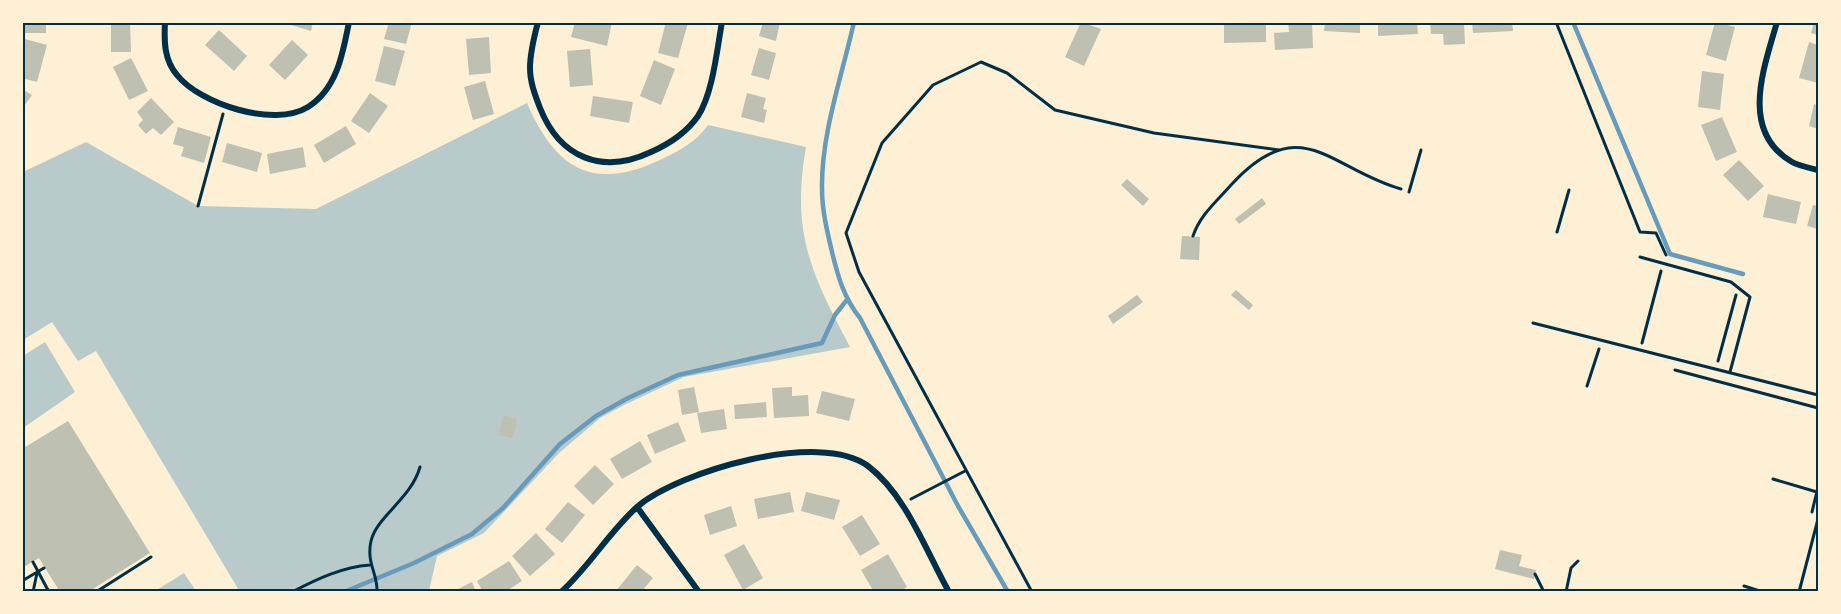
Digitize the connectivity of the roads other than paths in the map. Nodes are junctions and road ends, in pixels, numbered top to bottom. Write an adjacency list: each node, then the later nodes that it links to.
1 (165, 22): 2 (street)
2 (349, 22)
3 (538, 22): 4 (street)
4 (722, 22)
5 (1777, 22): 7 (street)
6 (1420, 150): 9 (lane)
7 (1818, 170)
8 (1569, 189): 10 (lane)
9 (1409, 192)
10 (1557, 232)
11 (1640, 257): 13 (lane)
12 (1533, 323): 13 (lane)
13 (1730, 372): 14 (lane)
14 (1818, 395)
15 (637, 507): 17 (street); 18 (street); 19 (street)
16 (1818, 519): 20 (lane)
17 (561, 591)
18 (699, 591)
19 (949, 591)
20 (1799, 591)

